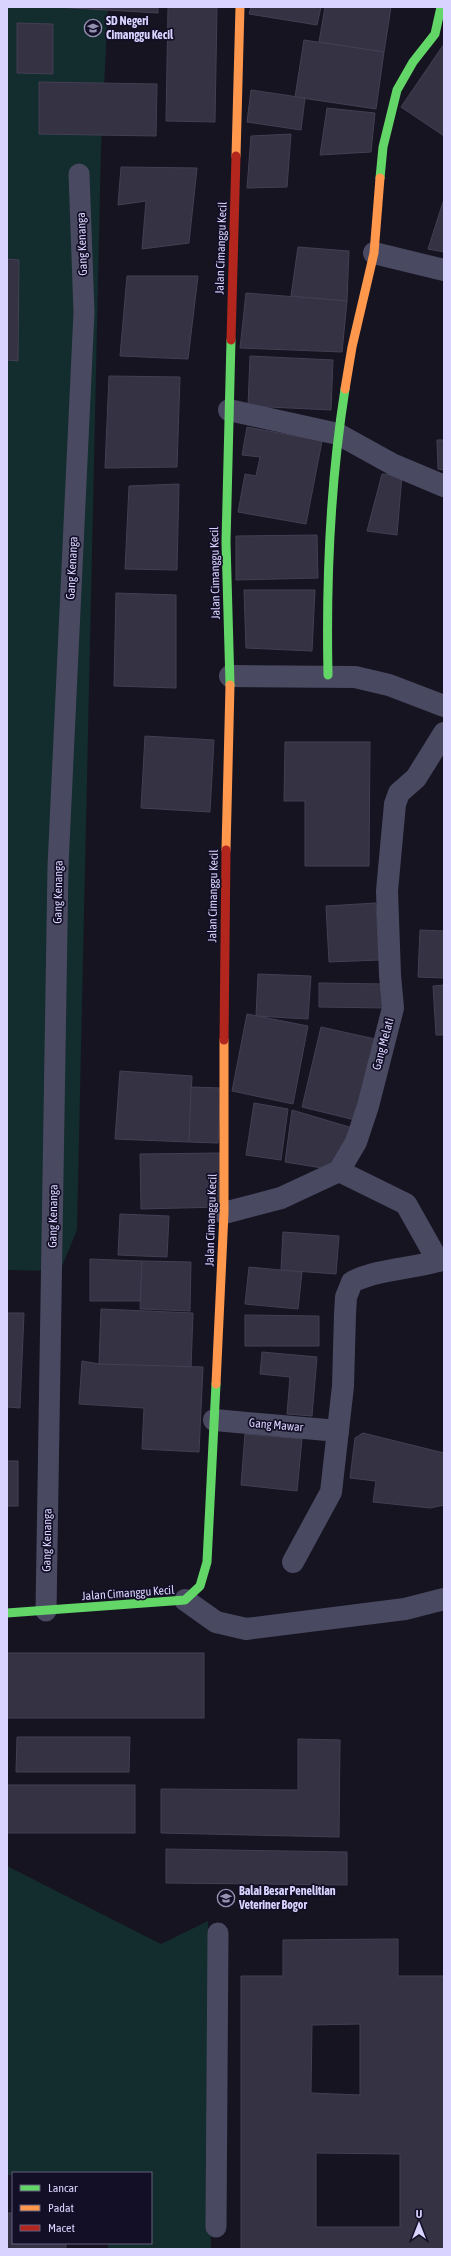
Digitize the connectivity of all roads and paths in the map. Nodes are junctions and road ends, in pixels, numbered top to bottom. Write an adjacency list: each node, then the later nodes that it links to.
1 (240, 7): 6 (street, Jalan Cimanggu Kecil)
2 (441, 7): 4 (street)
3 (79, 174): 21 (lane, Gang Kenanga)
4 (374, 253): 5 (street); 7 (street)
5 (444, 270)
6 (229, 410): 7 (street); 9 (street, Jalan Cimanggu Kecil)
7 (338, 434): 8 (street); 10 (street)
8 (444, 486)
9 (230, 676): 10 (street); 14 (street, Jalan Cimanggu Kecil)
10 (328, 676): 11 (street)
11 (444, 706)
12 (444, 733): 13 (street, Gang Melati)
13 (339, 1171): 14 (street); 15 (street)
14 (224, 1212): 16 (street, Jalan Cimanggu Kecil)
15 (441, 1260): 17 (street)
16 (214, 1420): 17 (street, Gang Mawar); 20 (street, Jalan Cimanggu Kecil)
17 (338, 1431): 18 (street)
18 (293, 1562)
19 (444, 1599): 20 (street)
20 (185, 1600): 21 (street, Jalan Cimanggu Kecil)
21 (46, 1611): 22 (street, Jalan Cimanggu Kecil)
22 (7, 1613)
23 (218, 1933): 24 (lane)
24 (216, 2227)

